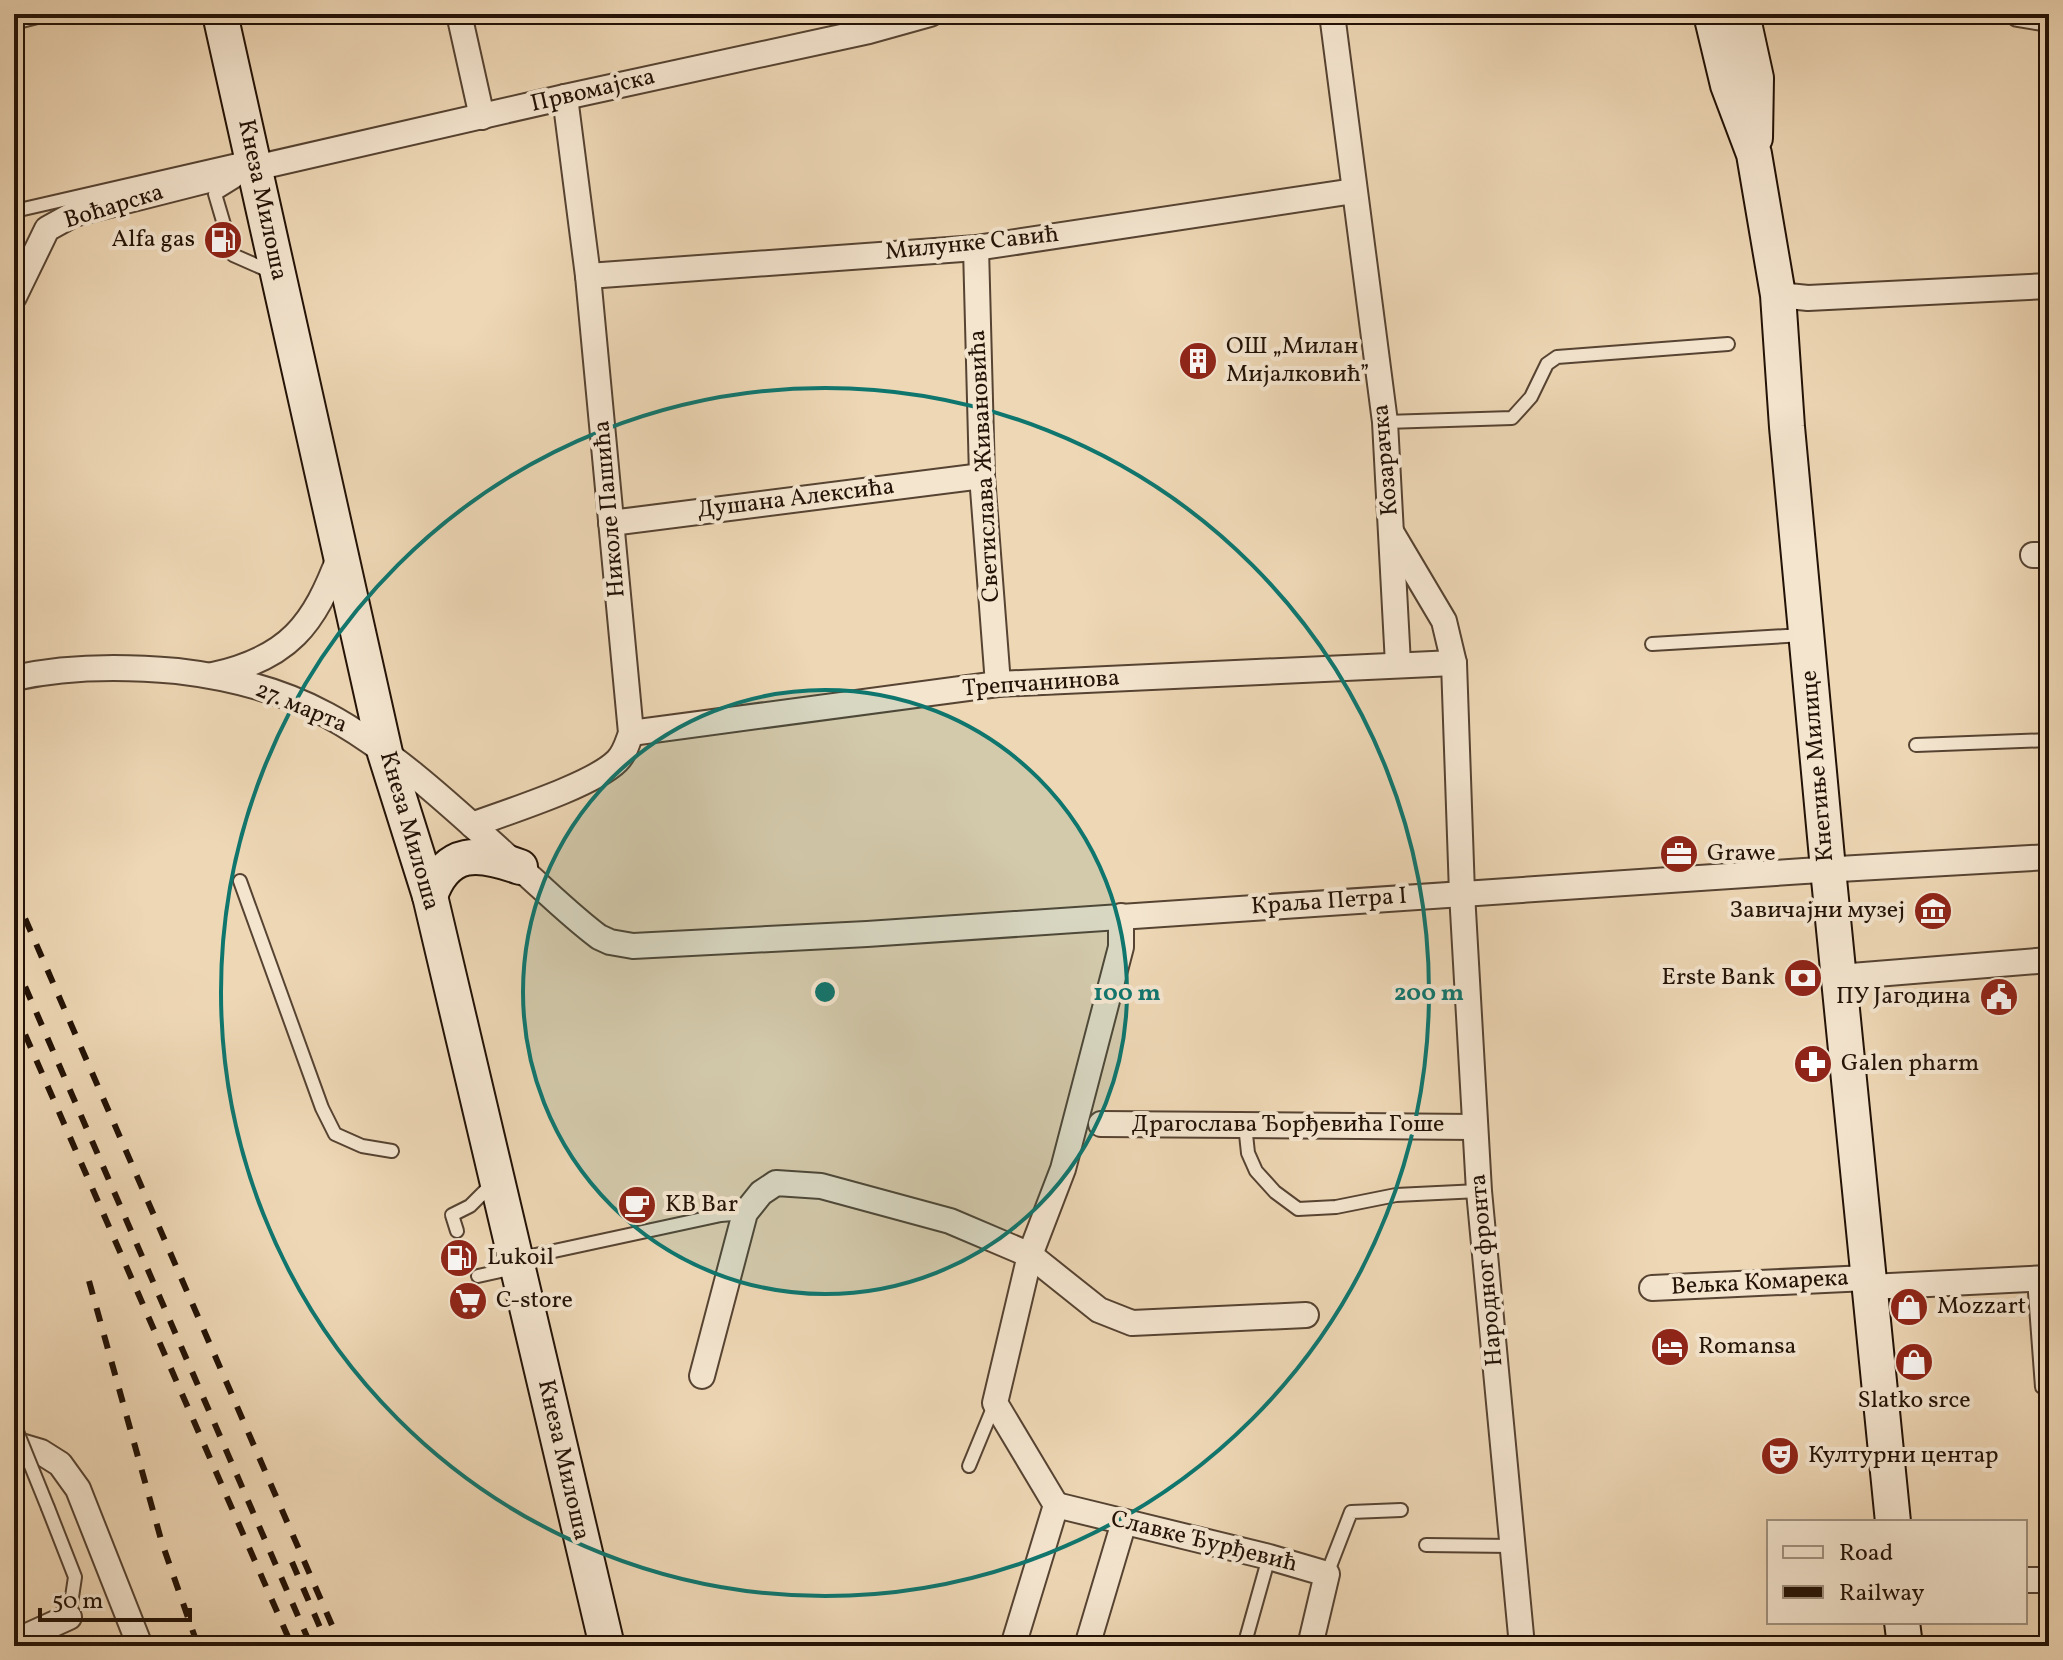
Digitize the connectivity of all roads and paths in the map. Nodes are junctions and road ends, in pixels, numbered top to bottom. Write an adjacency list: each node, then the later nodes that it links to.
1 (49, 14): 11 (lane)
2 (220, 14): 15 (main road, Кнеза Милоша)
3 (459, 14): 13 (street)
4 (930, 14): 10 (street, Првомајска)
5 (1332, 14): 17 (street, Козарачка)
6 (1711, 14): 14 (main road)
7 (1742, 14): 14 (main road)
8 (2018, 14): 9 (street)
9 (2049, 19)
10 (867, 22): 12 (street, Првомајска)
11 (14, 23)
12 (565, 97): 13 (street, Првомајска); 20 (street, Николе Пашића)
13 (482, 117): 15 (street, Првомајска)
14 (1754, 154): 22 (main road, Кнегиње Милице)
15 (254, 163): 16 (lane); 19 (main road, Кнеза Милоша); 19 (lane); 23 (street, Воћарска)
16 (14, 190)
17 (1354, 191): 18 (street, Милунке Савић); 25 (street, Козарачка)
18 (976, 248): 20 (street, Милунке Савић); 26 (street, Светислава Живановића)
19 (278, 275): 29 (main road, Кнеза Милоша)
20 (588, 276): 27 (street, Николе Пашића)
21 (2049, 286): 22 (street)
22 (1778, 295): 30 (main road, Кнегиње Милице)
23 (14, 297)
24 (1728, 344): 25 (lane)
25 (1385, 422): 28 (street, Козарачка)
26 (982, 476): 27 (street, Душана Алексића); 36 (street, Светислава Живановића)
27 (611, 523): 37 (street, Николе Пашића)
28 (1393, 535): 32 (street, Козарачка); 33 (street)
29 (340, 555): 34 (street); 40 (main road, Кнеза Милоша)
30 (1806, 635): 31 (lane); 44 (main road, Кнегиње Милице)
31 (1652, 644)
32 (1454, 663): 33 (street, Трепчанинова); 46 (street, Козарачка)
33 (1398, 664): 36 (street, Трепчанинова)
34 (210, 675): 35 (street, 27. марта); 40 (street, 27. марта)
35 (14, 678)
36 (998, 684): 37 (street, Трепчанинова)
37 (631, 733): 41 (street)
38 (2049, 740): 39 (lane)
39 (1916, 745)
40 (385, 753): 41 (street, 27. марта); 47 (main road, Кнеза Милоша)
41 (472, 825): 43 (street, 27. марта)
42 (2049, 857): 44 (street, Краља Петра I)
43 (520, 867): 47 (main road); 49 (street, 27. марта)
44 (1828, 869): 46 (street, Краља Петра I); 51 (main road, Кнегиње Милице)
45 (240, 881): 55 (lane)
46 (1462, 893): 48 (street, Краља Петра I); 54 (street, Народног фронта)
47 (430, 896): 56 (main road, Кнеза Милоша)
48 (1121, 916): 49 (street, Краља Петра I); 60 (street)
49 (610, 942)
50 (2049, 960): 51 (street)
51 (1839, 977): 64 (main road, Кнегиње Милице)
52 (1101, 1124): 53 (street, Драгослава Ђорђевића Гоше)
53 (1245, 1125): 54 (street, Драгослава Ђорђевића Гоше); 57 (lane)
54 (1475, 1127): 57 (street, Народног фронта)
55 (392, 1151)
56 (496, 1179): 59 (lane); 61 (main road, Кнеза Милоша)
57 (1479, 1191): 78 (street, Народног фронта)
58 (745, 1213): 60 (street); 61 (lane); 67 (street)
59 (457, 1231)
60 (1030, 1255): 66 (street); 69 (street)
61 (516, 1263): 62 (lane); 87 (main road, Кнеза Милоша)
62 (478, 1276)
63 (2041, 1279): 64 (street, Вељка Комарека); 68 (lane)
64 (1869, 1282): 65 (street, Вељка Комарека); 75 (main road, Кнегиње Милице)
65 (1652, 1288)
66 (1306, 1315)
67 (702, 1376)
68 (2042, 1387)
69 (995, 1403): 72 (lane); 73 (street)
70 (14, 1424): 83 (lane, bridge)
71 (14, 1444): 86 (street)
72 (969, 1466)
73 (1056, 1505): 76 (street, Славке Ђурђевић); 88 (street)
74 (1401, 1510): 80 (lane)
75 (1893, 1520)
76 (1124, 1522): 79 (street, Славке Ђурђевић); 89 (street)
77 (1426, 1545): 78 (lane)
78 (1512, 1546): 92 (street, Народног фронта)
79 (1269, 1557): 80 (street, Славке Ђурђевић); 90 (lane)
80 (1327, 1574): 91 (street, Славке Ђурђевић)
81 (2027, 1580): 82 (street)
82 (2049, 1580)
83 (69, 1617): 85 (street)
84 (1902, 1624): 93 (main road)
85 (14, 1642)
86 (140, 1646)
87 (607, 1646)
88 (1013, 1646)
89 (1087, 1646)
90 (1244, 1646)
91 (1310, 1646)
92 (1522, 1646)
93 (1905, 1646)

